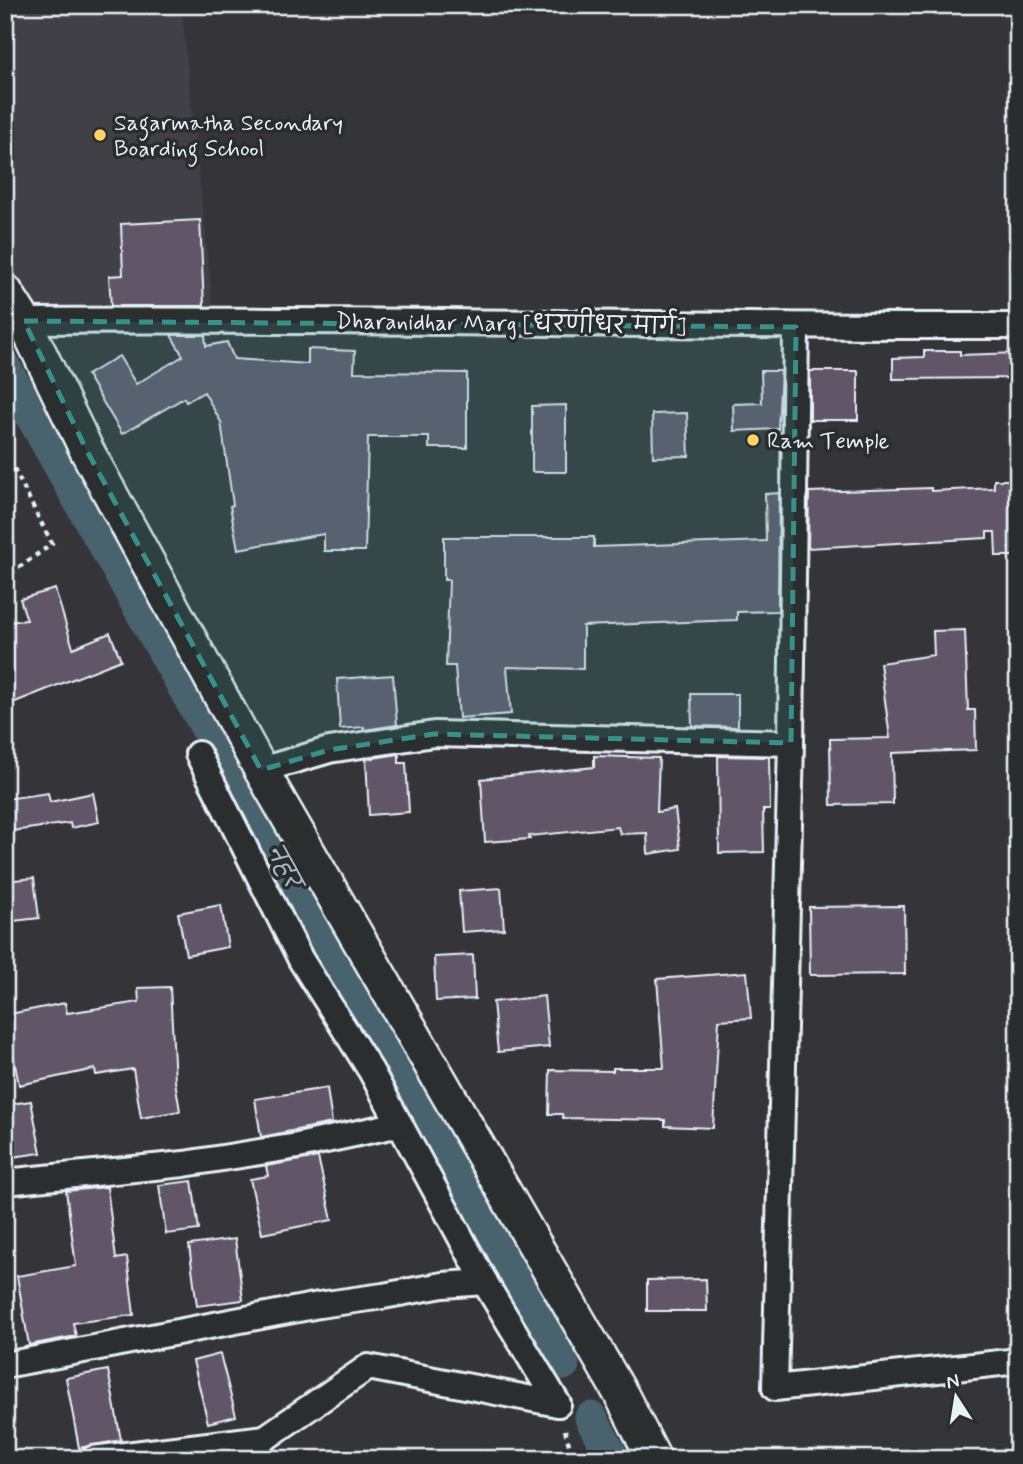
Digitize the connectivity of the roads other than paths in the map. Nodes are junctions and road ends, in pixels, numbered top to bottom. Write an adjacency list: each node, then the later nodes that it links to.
1 (5, 291): 2 (street)
2 (15, 318): 4 (street, Dharanidhar Marg [धरणीधर मार्ग]); 7 (street)
3 (1018, 326): 4 (street, Dharanidhar Marg [धरणीधर मार्ग])
4 (796, 327): 5 (street)
5 (792, 743): 7 (street); 11 (street)
6 (198, 754): 8 (street)
7 (261, 770): 14 (street)
8 (400, 1124): 9 (street); 10 (street)
9 (5, 1182)
10 (485, 1282): 12 (street); 13 (street)
11 (1018, 1361)
12 (5, 1364)
13 (93, 1459)
14 (654, 1459)

